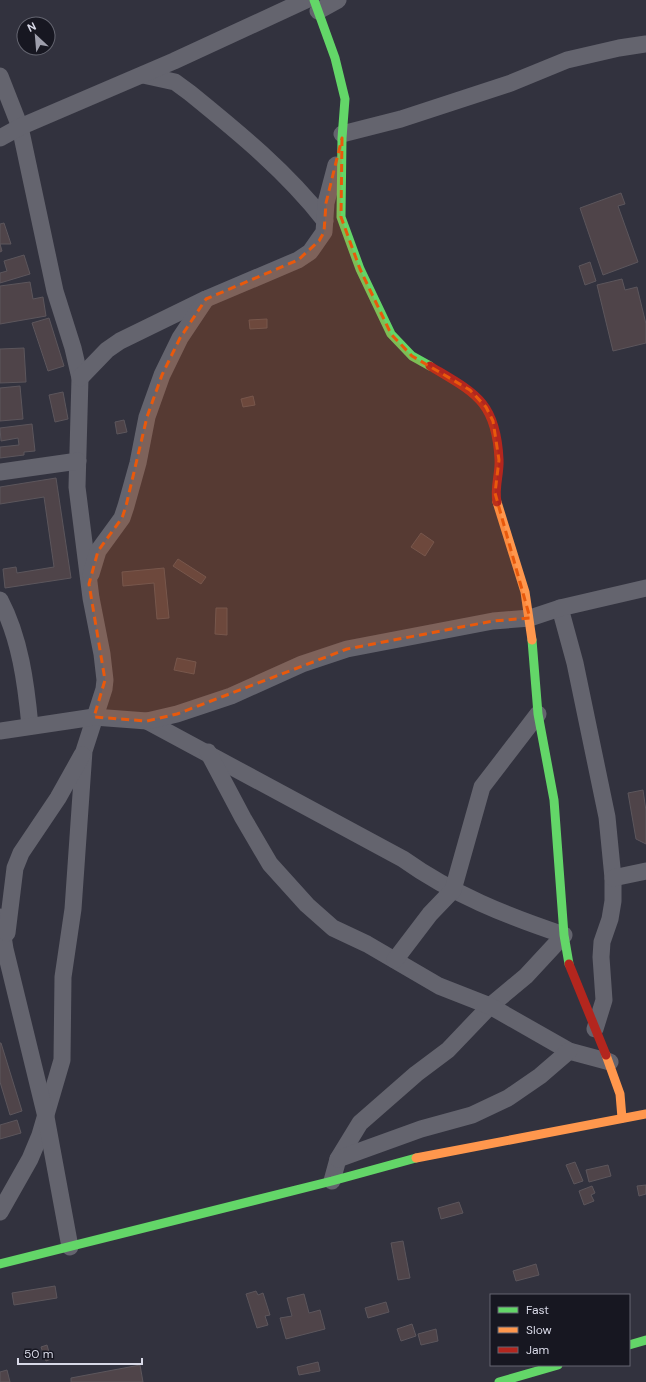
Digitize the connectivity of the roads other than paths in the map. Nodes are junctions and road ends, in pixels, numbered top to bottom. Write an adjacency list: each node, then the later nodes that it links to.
1 (338, 0): 2 (street)
2 (312, 4): 4 (street); 7 (main road)
3 (646, 44): 7 (street)
4 (143, 75): 6 (street); 9 (street)
5 (0, 76): 6 (street)
6 (20, 128): 8 (street); 11 (street)
7 (342, 136): 9 (street); 18 (main road)
8 (0, 138)
9 (325, 220): 10 (street)
10 (206, 299): 11 (street); 14 (street)
11 (80, 378): 12 (street)
12 (78, 461): 13 (street); 14 (street)
13 (0, 472)
14 (89, 584): 20 (street)
15 (646, 588): 17 (street)
16 (0, 600): 22 (street)
17 (560, 608): 18 (street); 27 (street)
18 (530, 618): 19 (main road); 21 (street)
19 (538, 714): 28 (street); 30 (main road)
20 (94, 717): 21 (street); 22 (street); 24 (street)
21 (147, 721): 25 (street)
22 (30, 726): 23 (street)
23 (0, 731)
24 (84, 751): 31 (street); 38 (street)
25 (208, 752): 28 (street); 32 (street)
26 (646, 871): 27 (street)
27 (613, 878): 34 (street)
28 (453, 890): 30 (street); 32 (street)
29 (0, 917): 31 (street)
30 (564, 935): 33 (street); 34 (main road)
31 (5, 949): 38 (street)
32 (395, 960): 33 (street)
33 (490, 1006): 35 (street); 40 (street)
34 (594, 1029): 36 (main road)
35 (569, 1051): 36 (street); 40 (street)
36 (610, 1062): 39 (main road)
37 (646, 1114): 39 (main road)
38 (46, 1117): 42 (street); 43 (street)
39 (622, 1118): 41 (main road)
40 (338, 1158): 41 (street)
41 (332, 1182): 43 (main road)
42 (0, 1212)
43 (70, 1247): 44 (main road)
44 (0, 1264)
45 (646, 1340): 46 (main road)
46 (630, 1345)
47 (555, 1366): 48 (main road)
48 (500, 1382)

